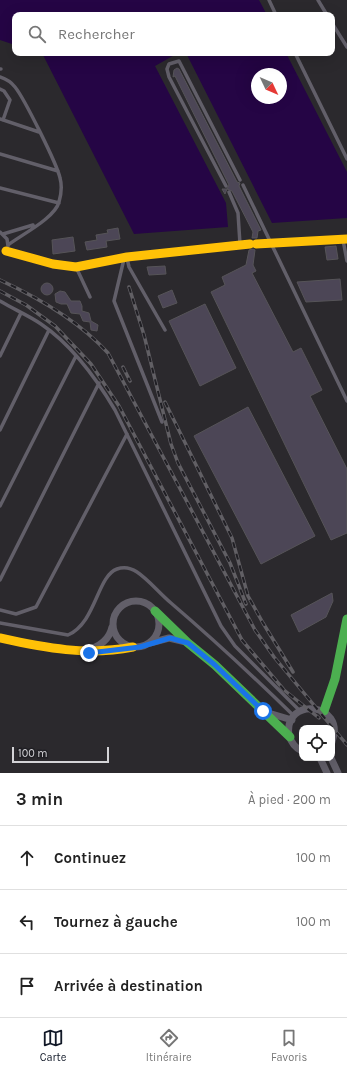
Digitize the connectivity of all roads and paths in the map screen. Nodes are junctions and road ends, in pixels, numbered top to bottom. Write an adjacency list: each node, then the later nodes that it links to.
1 (269, 0): 3 (lane)
2 (318, 0): 4 (lane)
3 (275, 12)
4 (325, 12)
5 (335, 28): 6 (lane)
6 (347, 47)
7 (296, 56): 13 (lane)
8 (0, 77): 11 (lane)
9 (0, 89): 10 (lane)
10 (2, 120): 11 (lane)
11 (39, 132): 14 (lane)
12 (0, 154): 14 (lane)
13 (347, 159)
14 (58, 172): 20 (lane)
15 (240, 180): 17 (lane)
16 (243, 185): 24 (lane)
17 (226, 186)
18 (0, 188): 20 (lane)
19 (229, 192): 25 (lane)
20 (59, 203): 21 (lane)
21 (36, 224): 22 (lane); 26 (lane)
22 (1, 233): 26 (lane)
23 (345, 239): 24 (street); 28 (lane)
24 (272, 243): 25 (street); 38 (lane)
25 (240, 245): 27 (street)
26 (5, 250): 29 (street)
27 (126, 257): 29 (street); 34 (lane); 39 (lane)
28 (347, 261)
29 (76, 267): 30 (lane)
30 (90, 297)
31 (0, 301): 32 (lane)
32 (21, 313): 33 (lane); 35 (lane)
33 (49, 330): 36 (lane); 40 (lane)
34 (164, 330)
35 (0, 356)
36 (76, 356): 37 (lane); 42 (lane)
37 (99, 383): 41 (lane); 43 (lane)
38 (347, 401)
39 (162, 422)
40 (0, 430)
41 (127, 434): 44 (lane); 55 (lane)
42 (0, 506)
43 (0, 580)
44 (0, 610)
45 (155, 612): 48 (street); 50 (street); 51 (street)
46 (347, 619): 56 (street)
47 (0, 623): 57 (lane)
48 (112, 624): 52 (street); 53 (street)
49 (0, 638): 53 (street)
50 (188, 643): 51 (street); 54 (street)
51 (146, 645): 52 (street)
52 (133, 647): 53 (street)
53 (71, 652)
54 (263, 711): 57 (street); 59 (street)
55 (300, 711): 56 (street); 57 (street)
56 (324, 711): 58 (street)
57 (293, 718): 59 (street)
58 (334, 725)
59 (290, 737): 60 (street)
60 (299, 749)
61 (321, 761): 63 (street)
62 (332, 761): 64 (street)
63 (327, 773)
64 (338, 773)

